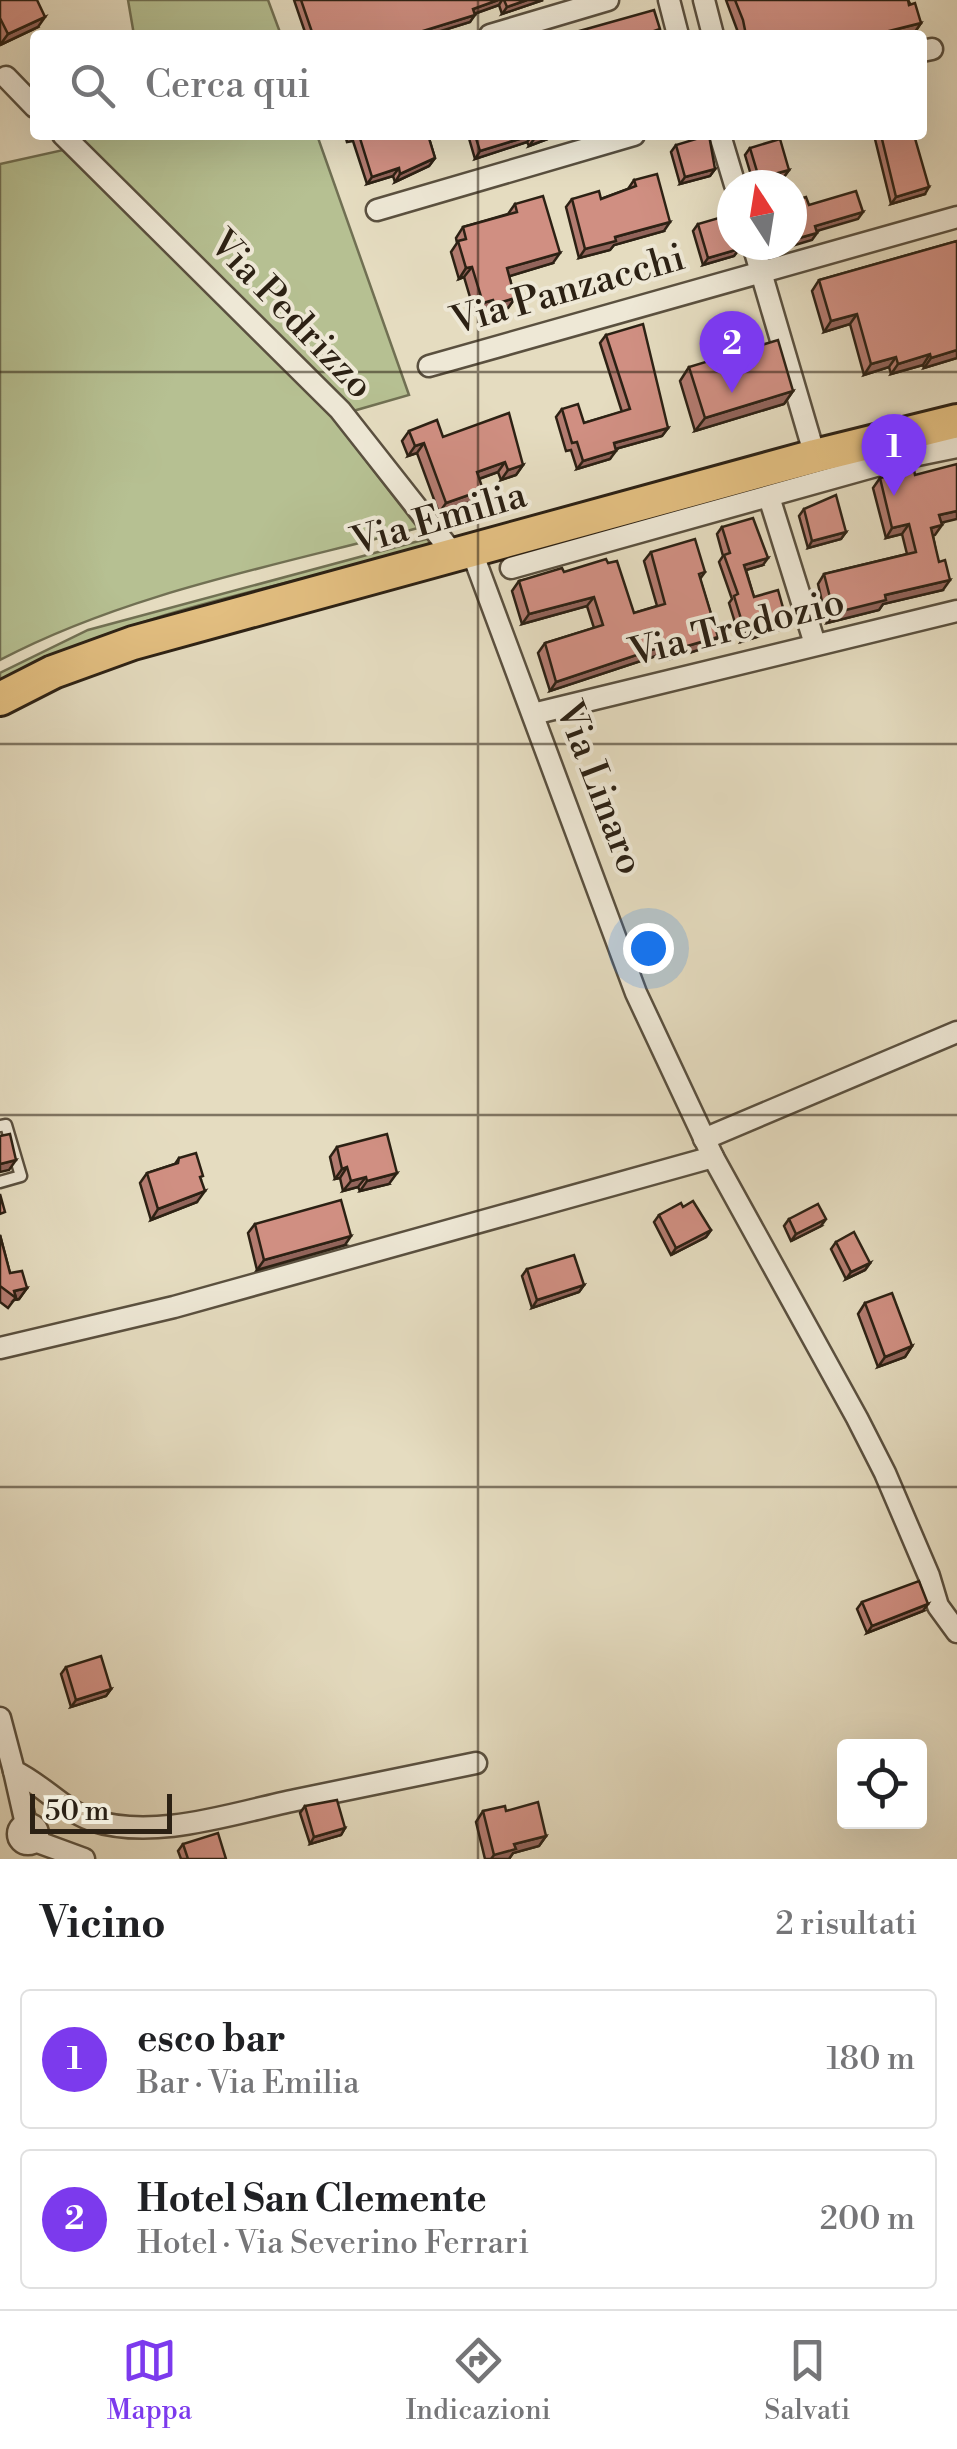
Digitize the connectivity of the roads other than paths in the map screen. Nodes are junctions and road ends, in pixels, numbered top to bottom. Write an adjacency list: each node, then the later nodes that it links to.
1 (608, 0): 4 (street)
2 (669, 0): 5 (street)
3 (704, 0): 6 (street)
4 (507, 30)
5 (677, 30)
6 (712, 30)
7 (6, 78): 8 (street)
8 (30, 102)
9 (69, 140): 23 (street, Via Pedrizzo)
10 (617, 140): 13 (street)
11 (722, 140): 12 (street)
12 (730, 170)
13 (377, 210)
14 (957, 216): 16 (street, Via Panzacchi)
15 (756, 260): 16 (street)
16 (760, 272): 17 (street, Via Panzacchi); 21 (street)
17 (428, 366)
18 (957, 421): 19 (main road, Via Emilia)
19 (907, 446): 20 (street, Via Emilia); 21 (main road, Via Emilia); 22 (street, Via Emilia)
20 (957, 447)
21 (815, 456): 23 (main road, Via Emilia)
22 (769, 497): 24 (street, Via Emilia); 26 (street)
23 (463, 554): 27 (main road, Via Emilia); 28 (street, Via Linaro)
24 (512, 568)
25 (957, 611): 26 (street, Via Tredozio)
26 (815, 644): 28 (street, Via Tredozio)
27 (0, 699)
28 (533, 714): 31 (street, Via Linaro)
29 (957, 1032): 31 (street)
30 (0, 1126): 32 (lane)
31 (708, 1148): 33 (street); 34 (street, Via Linaro)
32 (0, 1182)
33 (0, 1348)
34 (957, 1632)
35 (0, 1718): 37 (street)
36 (476, 1763): 37 (street)
37 (14, 1770): 38 (street)
38 (20, 1838): 39 (street)
39 (84, 1859)

